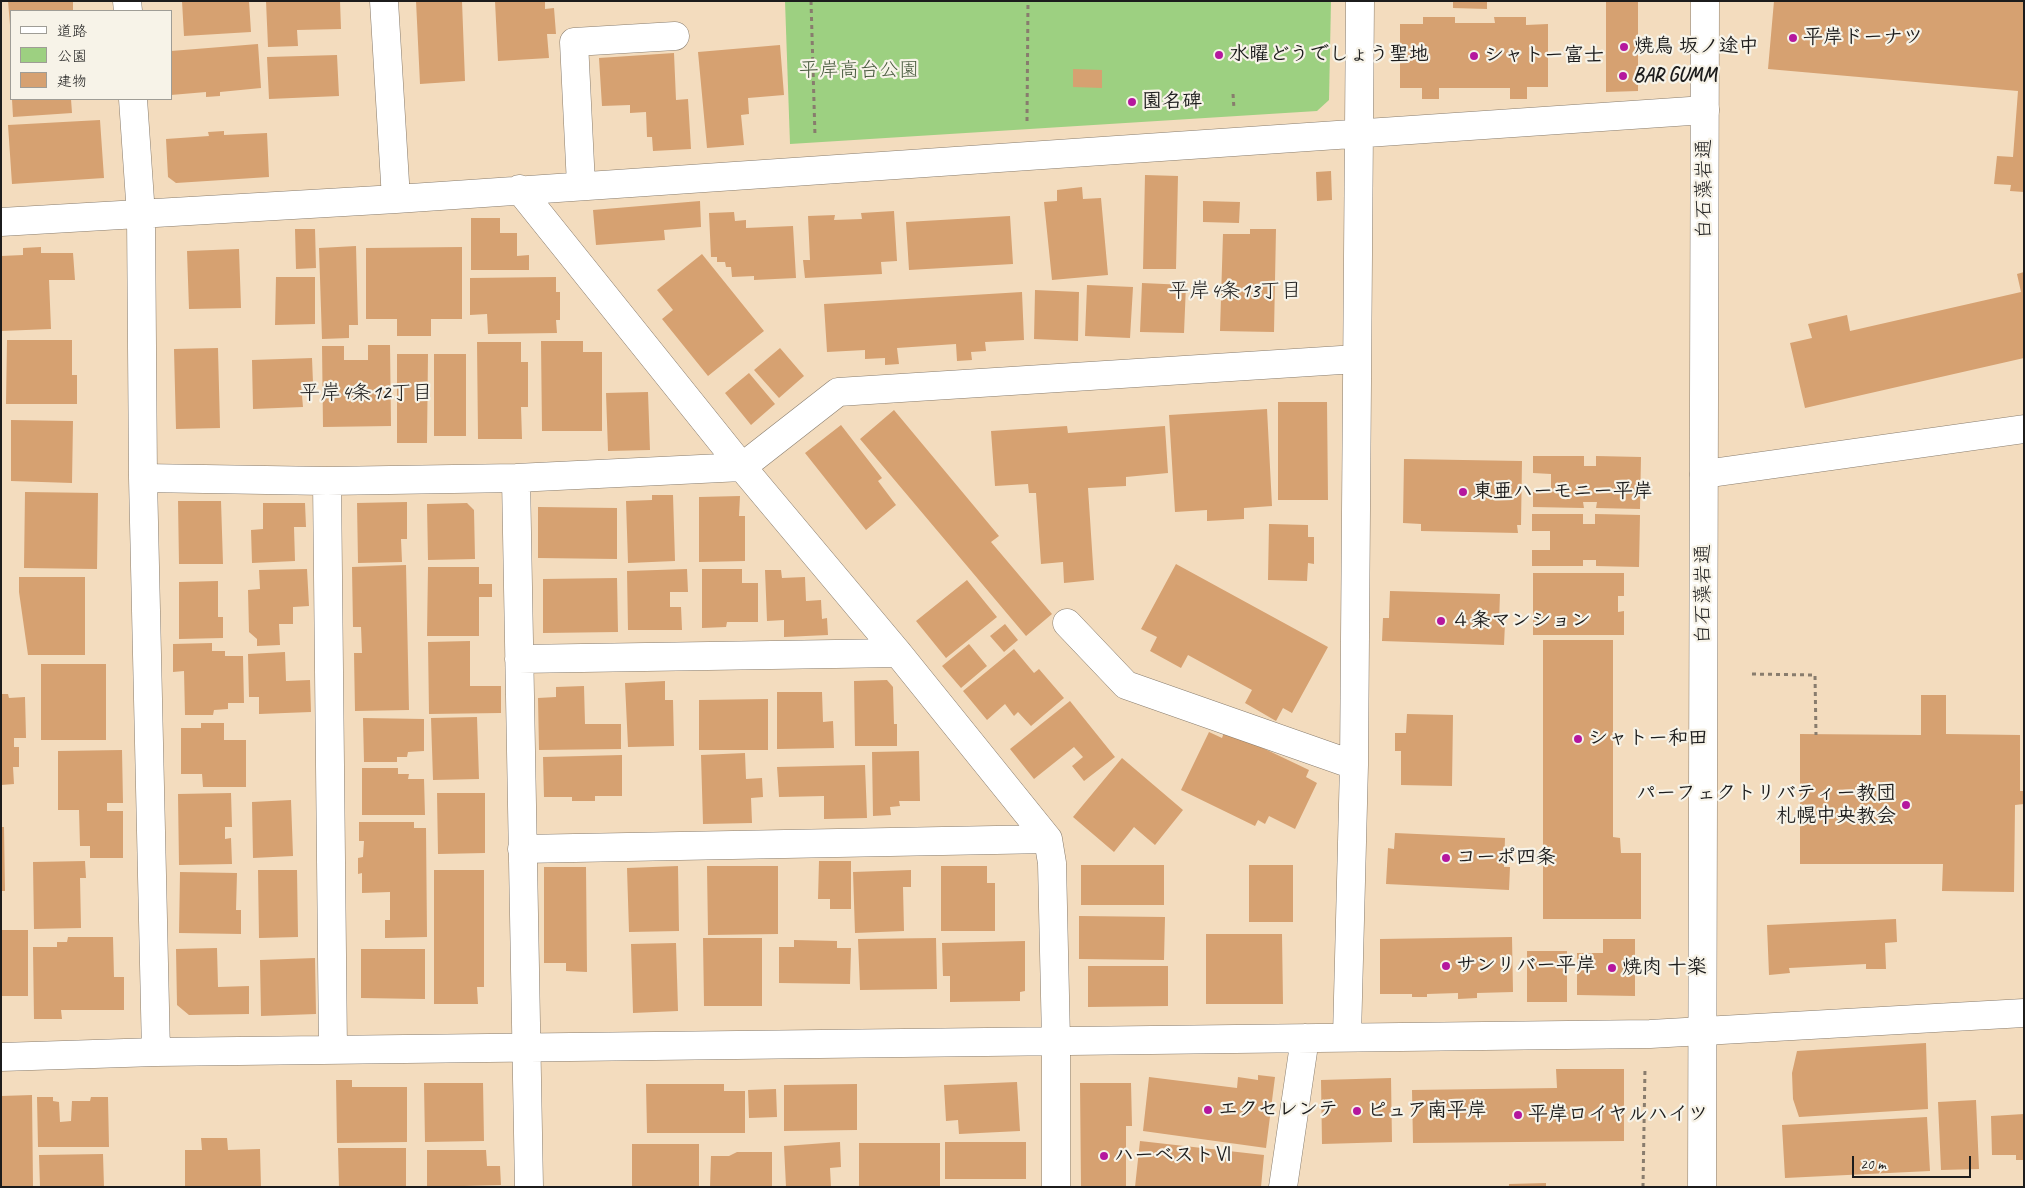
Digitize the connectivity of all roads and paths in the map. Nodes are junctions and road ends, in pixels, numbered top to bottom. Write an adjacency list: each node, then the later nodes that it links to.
1 (384, 1): 14 (street)
2 (811, 1): 11 (path)
3 (1028, 1): 9 (path)
4 (1360, 1): 10 (street)
5 (1705, 1): 8 (street, 白石藻岩通)
6 (675, 36): 12 (street)
7 (133, 100): 15 (street)
8 (1705, 110): 10 (street); 20 (street, 白石藻岩通)
9 (1027, 125)
10 (1359, 132): 12 (street); 17 (street)
11 (815, 136)
12 (581, 185): 13 (street)
13 (519, 189): 14 (street); 19 (street)
14 (396, 199): 15 (street)
15 (141, 215): 16 (street); 21 (street)
16 (1, 222)
17 (1357, 359): 19 (street); 29 (street)
18 (2024, 429): 20 (street)
19 (742, 467): 22 (street); 25 (street)
20 (1704, 474): 33 (street, 白石藻岩通)
21 (142, 478): 23 (street); 40 (street)
22 (516, 478): 23 (street); 26 (street)
23 (327, 481): 39 (street)
24 (1067, 623): 29 (street)
25 (898, 653): 26 (street); 30 (street)
26 (519, 659): 31 (street)
27 (1752, 674): 28 (path)
28 (1816, 735)
29 (1354, 765): 35 (street)
30 (1048, 839): 31 (street); 37 (street)
31 (522, 849): 38 (street)
32 (2024, 1014): 33 (street)
33 (1703, 1031): 34 (street); 46 (street, 白石藻岩通)
34 (1650, 1034): 35 (street); 45 (path)
35 (1347, 1036): 36 (street)
36 (1304, 1038): 37 (street); 44 (street)
37 (1056, 1040): 38 (street); 43 (street)
38 (526, 1048): 39 (street); 42 (street)
39 (333, 1050): 40 (street)
40 (156, 1052): 41 (street)
41 (1, 1057)
42 (528, 1187)
43 (1056, 1187)
44 (1283, 1187)
45 (1643, 1187)
46 (1702, 1187)

